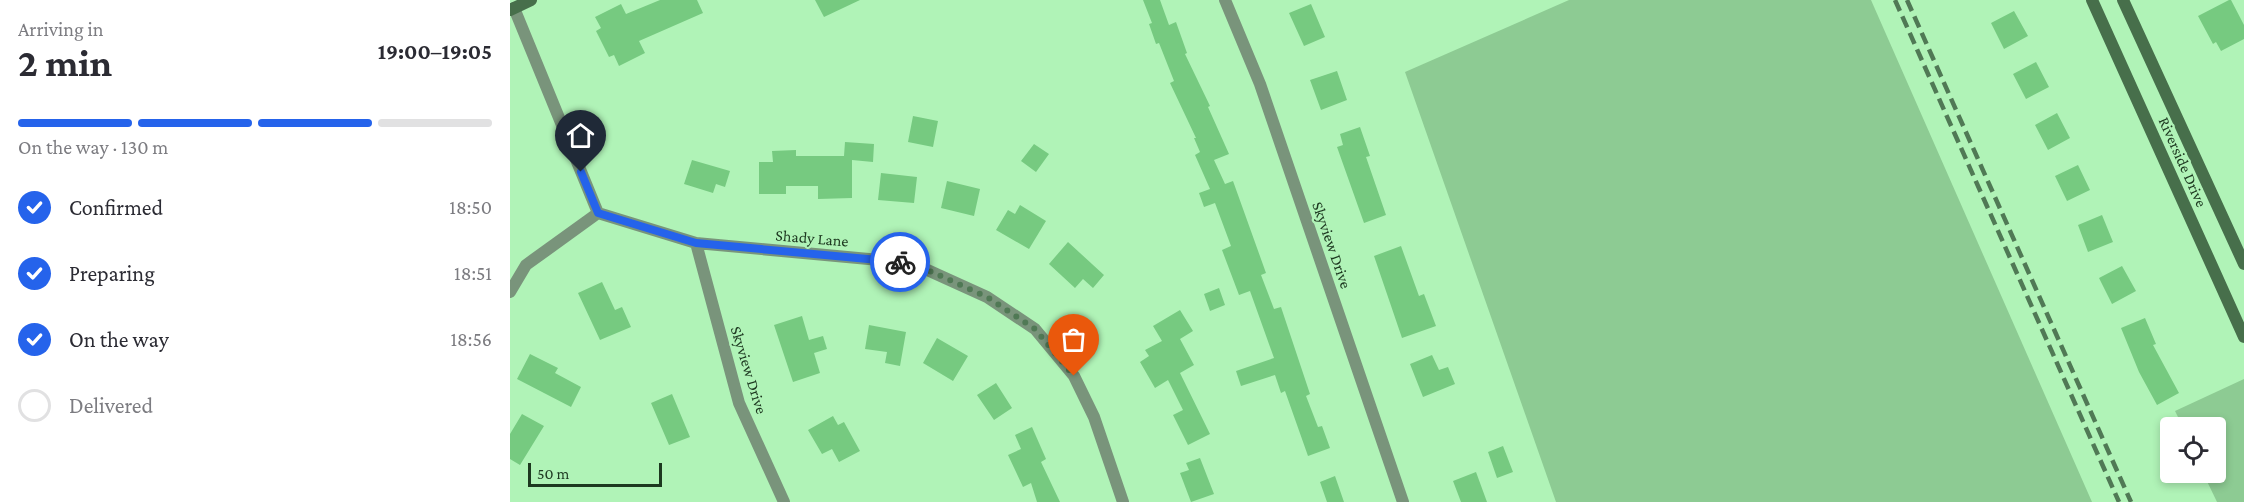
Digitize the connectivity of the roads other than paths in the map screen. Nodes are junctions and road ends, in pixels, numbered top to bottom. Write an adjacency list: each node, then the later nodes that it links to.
1 (531, 0): 5 (street)
2 (1226, 0): 13 (street, Skyview Drive)
3 (2092, 0): 10 (street, Riverside Drive)
4 (2123, 0): 8 (street, Riverside Drive)
5 (512, 9): 6 (street)
6 (598, 213): 7 (street, Shady Lane); 9 (street)
7 (696, 243): 11 (street, Skyview Drive); 12 (street, Shady Lane)
8 (2244, 264)
9 (510, 292)
10 (2244, 337)
11 (784, 502)
12 (1123, 502)
13 (1403, 502)

